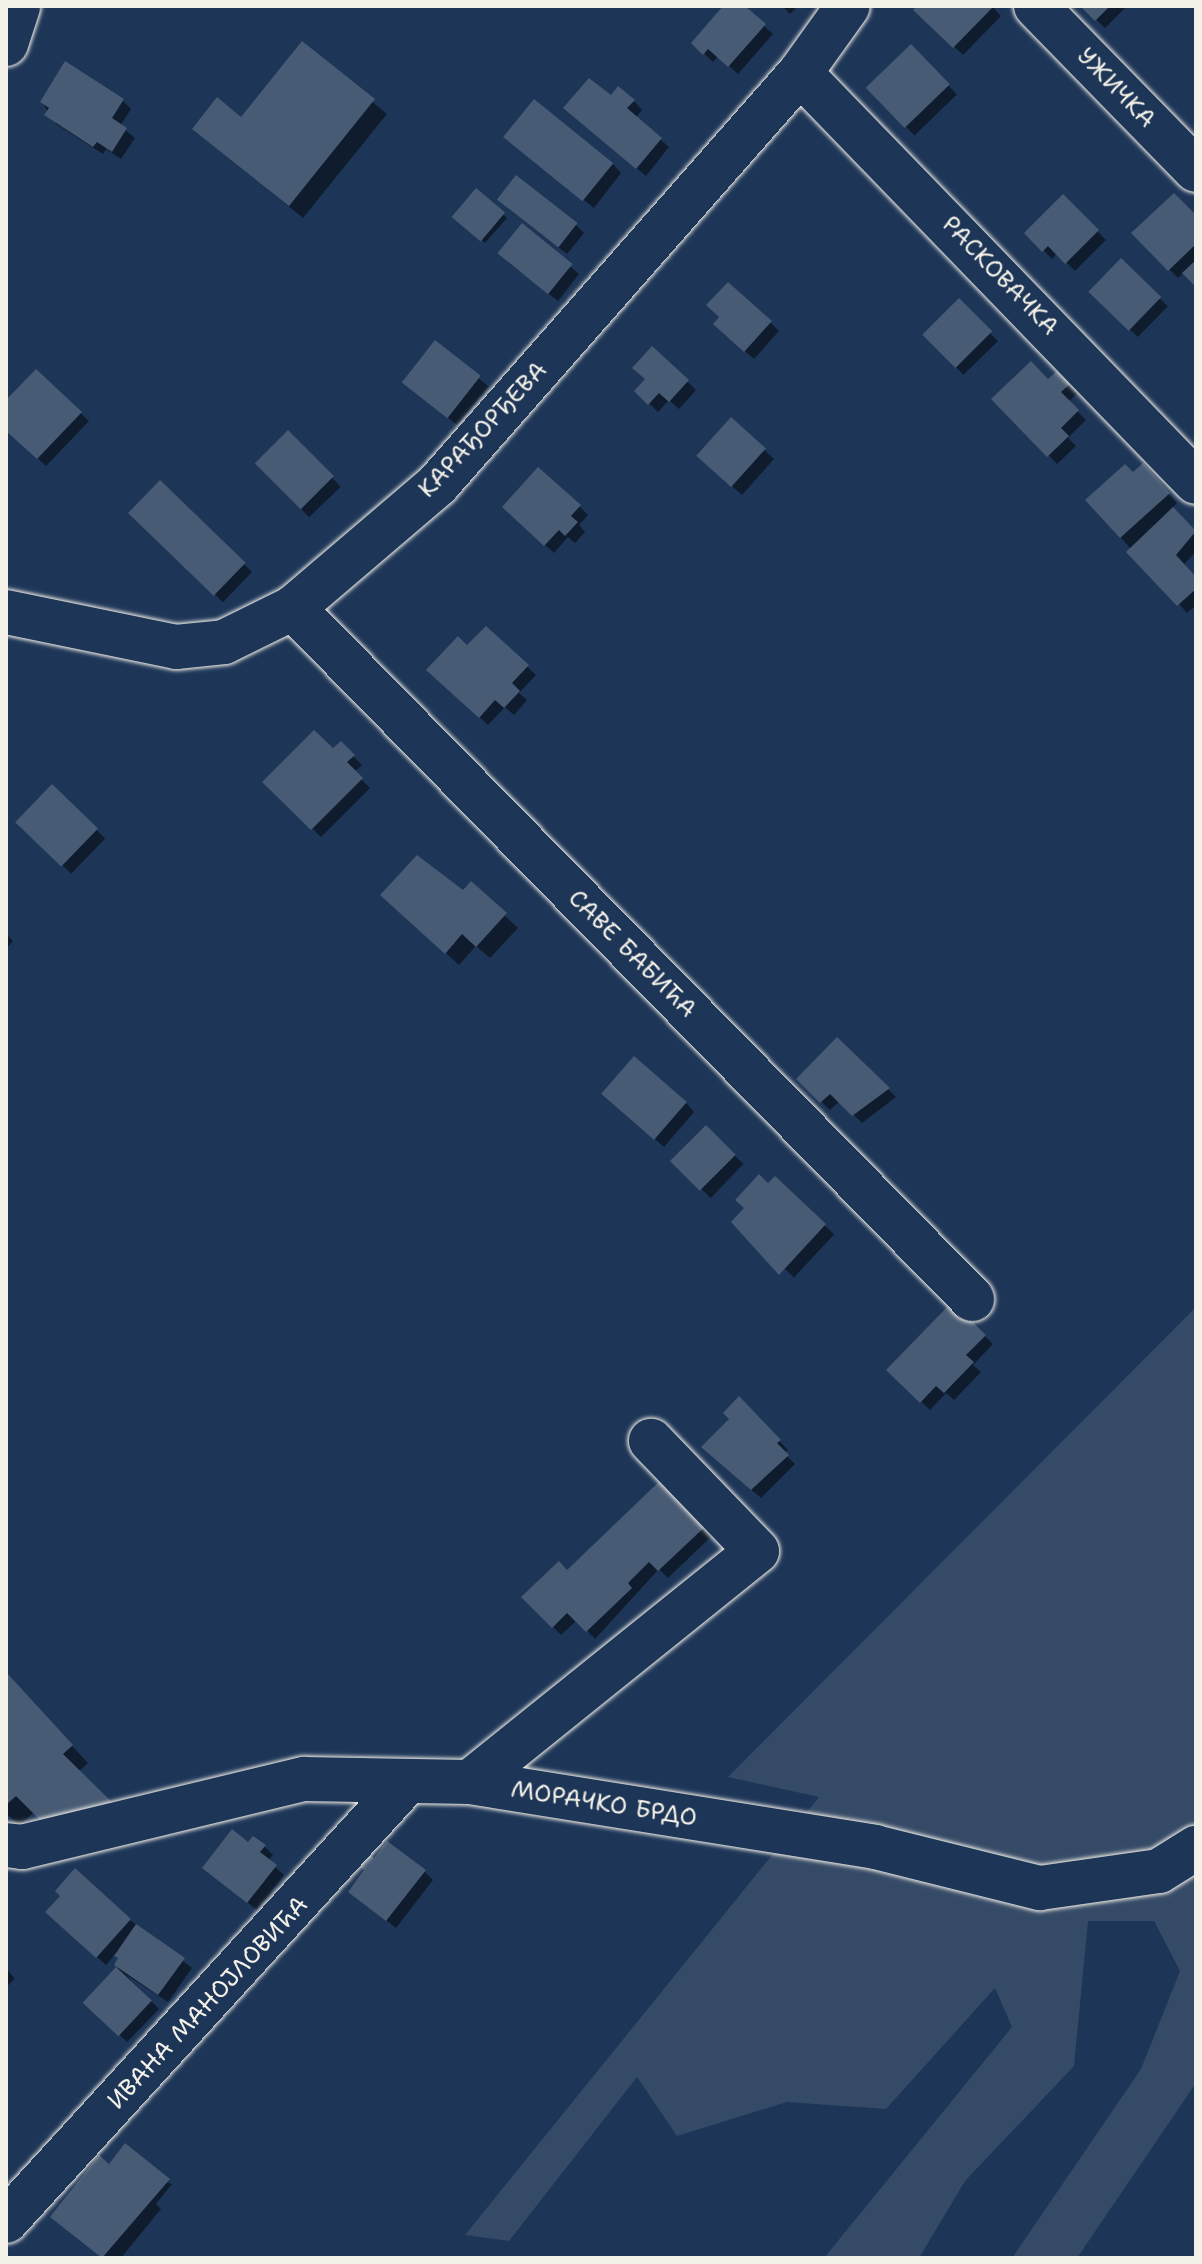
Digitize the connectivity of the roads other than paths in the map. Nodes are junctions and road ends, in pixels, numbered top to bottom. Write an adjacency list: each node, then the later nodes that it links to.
1 (18, 6): 4 (street)
2 (848, 6): 5 (street, КАРАЂОРЂЕВА)
3 (1036, 6): 6 (street, УЖИЧКА)
4 (6, 44)
5 (800, 73): 7 (street, РАСКОВАЧКА); 8 (street, КАРАЂОРЂЕВА)
6 (1196, 170)
7 (1196, 482)
8 (293, 608): 9 (street, КАРАЂОРЂЕВА); 10 (street, САВЕ БАБИЋА)
9 (6, 612)
10 (972, 1299)
11 (651, 1441): 13 (street)
12 (407, 1782): 13 (street, МОРАЧКО БРДО); 14 (street, МОРАЧКО БРДО); 16 (street, ИВАНА МАНОЈЛОВИЋА)
13 (470, 1782): 15 (street, МОРАЧКО БРДО)
14 (6, 1845)
15 (1196, 1848)
16 (6, 2221)

